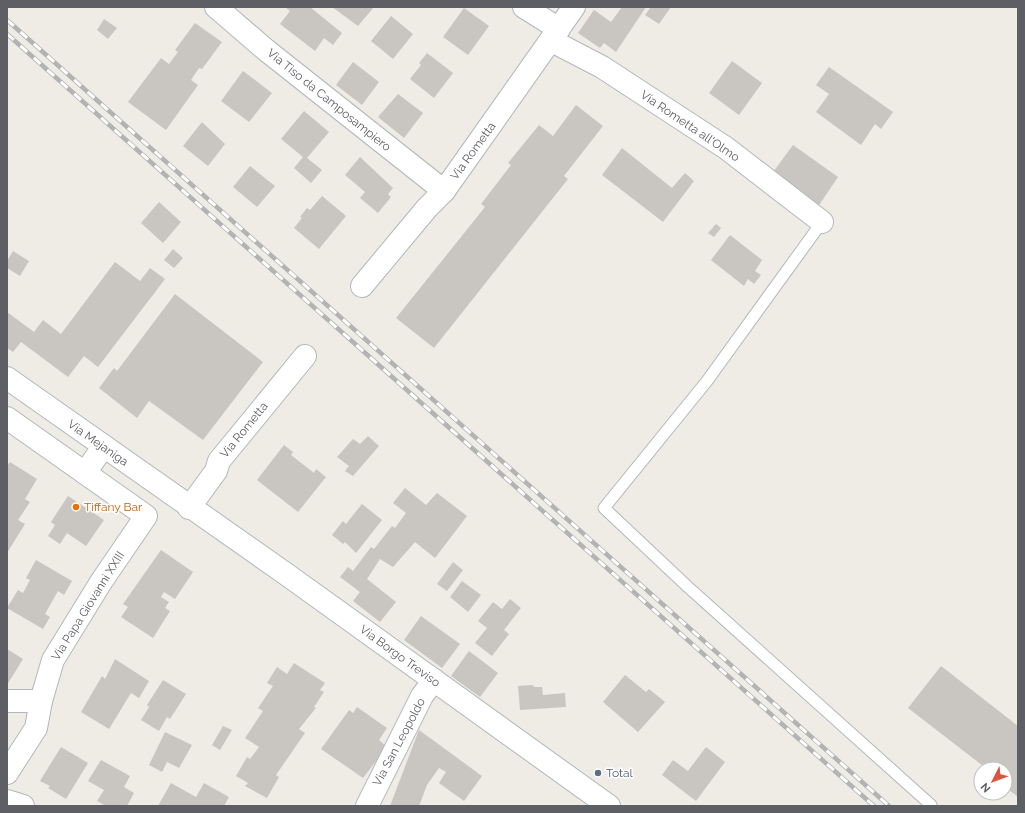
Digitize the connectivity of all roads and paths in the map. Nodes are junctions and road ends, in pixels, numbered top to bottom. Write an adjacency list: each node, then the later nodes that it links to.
1 (216, 7): 5 (street, Via Tiso da Camposampiero)
2 (524, 7): 4 (street)
3 (574, 7): 4 (street, Via Rometta)
4 (555, 35): 5 (street, Via Rometta); 6 (street, Via Rometta all'Olmo)
5 (444, 192): 7 (street, Via Rometta)
6 (822, 222): 19 (lane)
7 (362, 286)
8 (305, 356): 13 (street, Via Rometta)
9 (7, 378): 11 (street, Via Mejaniga)
10 (7, 418): 12 (street)
11 (103, 447): 12 (street); 13 (street, Via Mejaniga)
12 (84, 473): 16 (street, Via Papa Giovanni XXIII)
13 (189, 508): 14 (street, Via Borgo Treviso)
14 (434, 680): 21 (street, Via San Leopoldo); 22 (street, Via Borgo Treviso)
15 (7, 701): 16 (street)
16 (41, 701): 17 (street, Via Papa Giovanni XXIII)
17 (7, 773)
18 (7, 801): 20 (street)
19 (931, 805)
20 (24, 806)
21 (367, 806)
22 (610, 806)

